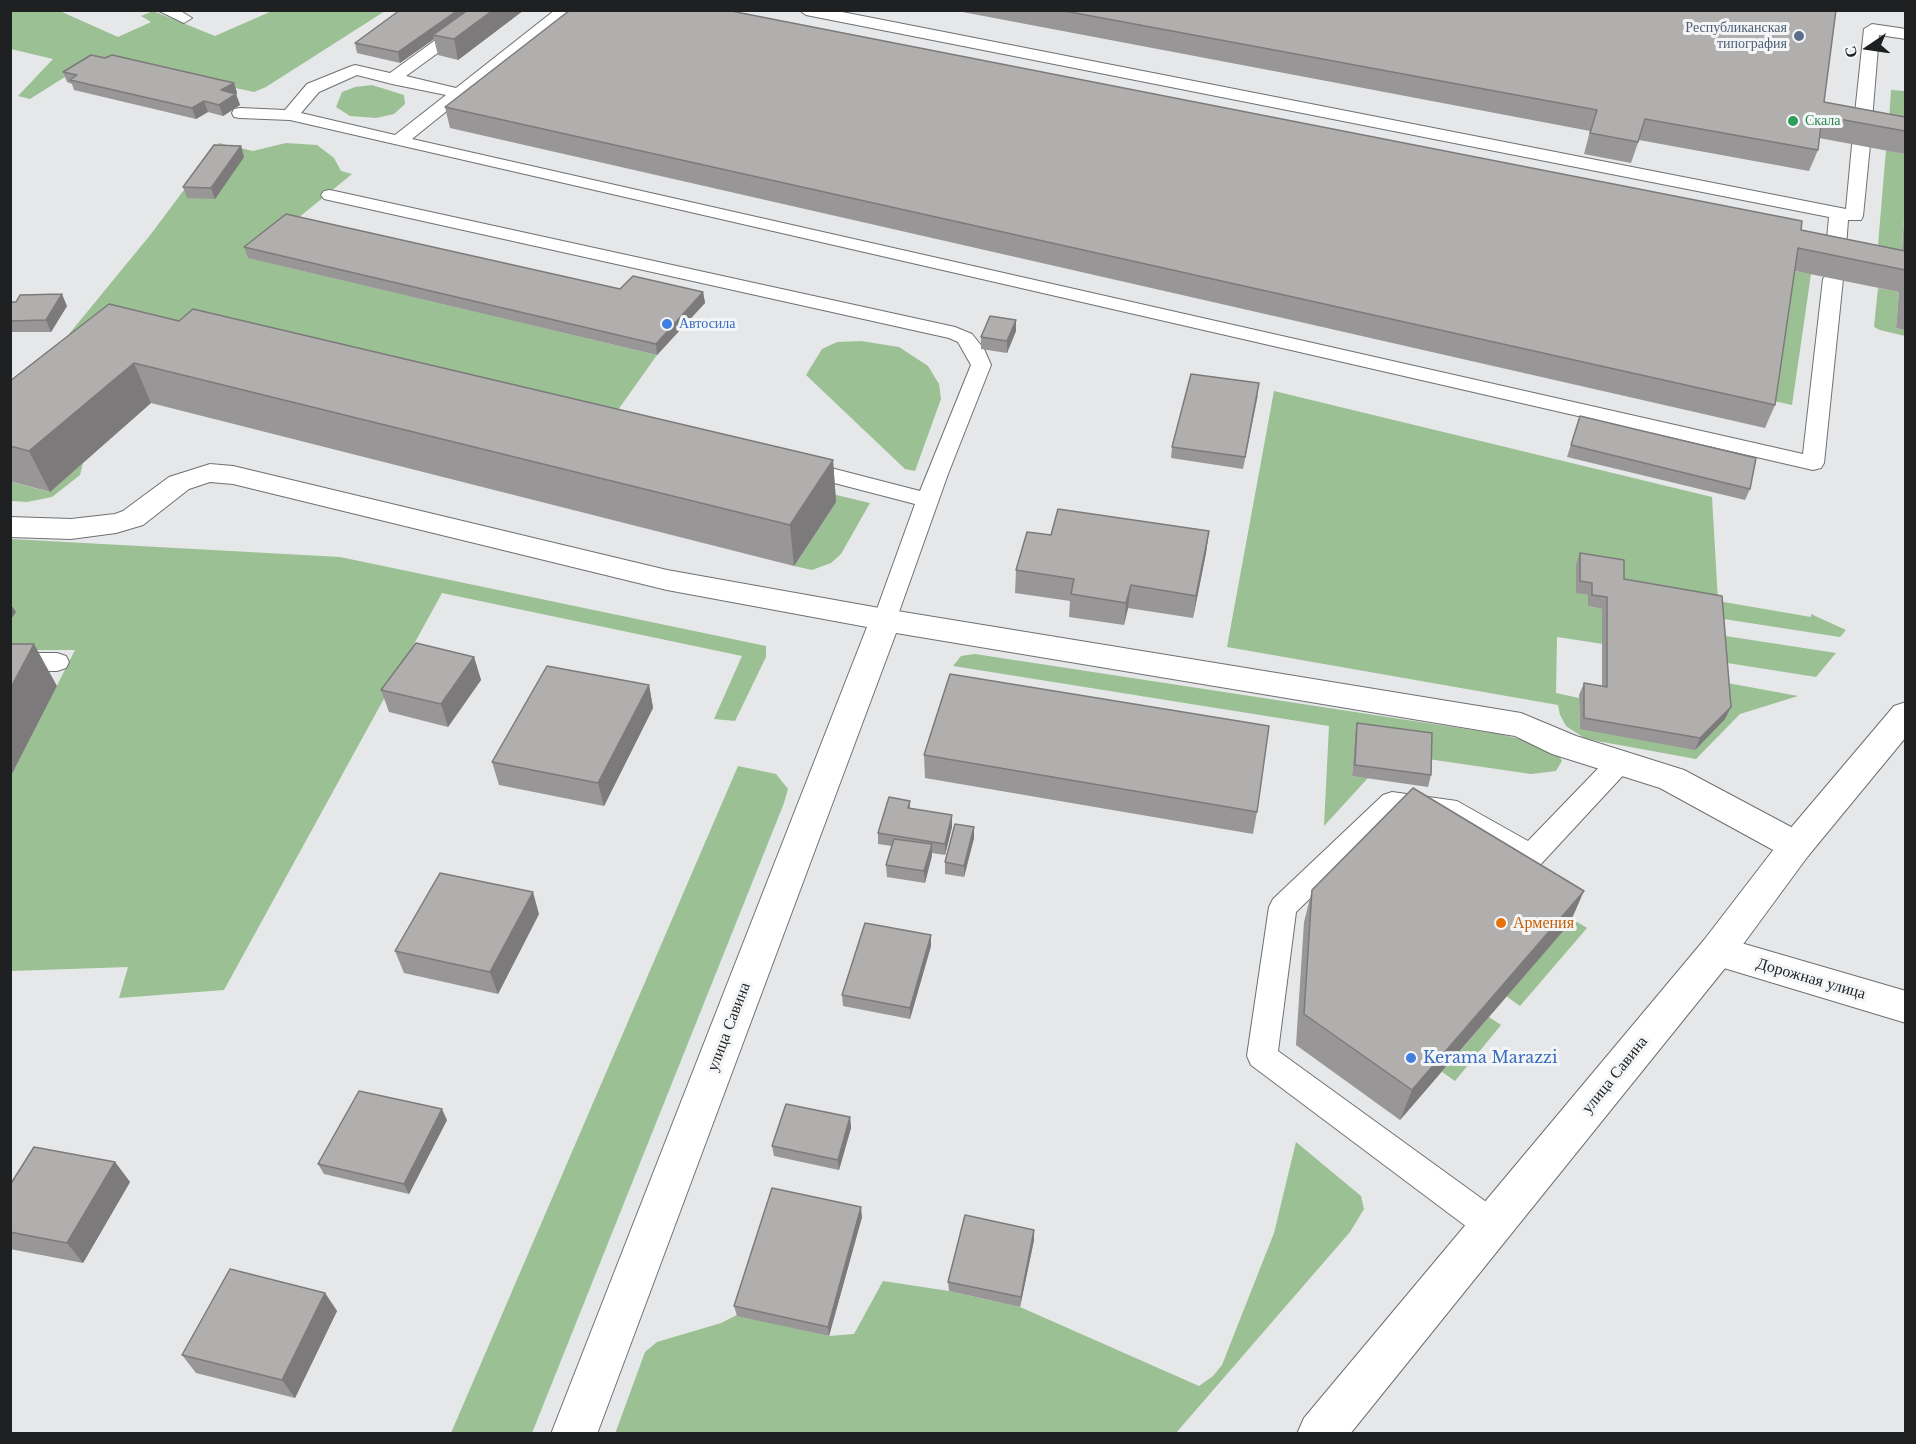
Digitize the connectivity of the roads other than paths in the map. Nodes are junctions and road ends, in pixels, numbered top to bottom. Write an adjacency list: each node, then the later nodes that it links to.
1 (164, 10): 5 (lane)
2 (565, 10): 10 (lane)
3 (806, 10): 15 (lane)
4 (1873, 10): 6 (lane)
5 (184, 18)
6 (1872, 29): 7 (lane); 15 (lane)
7 (1905, 34)
8 (440, 44): 9 (lane)
9 (392, 79): 10 (lane); 12 (lane)
10 (458, 93): 13 (lane)
11 (240, 113): 12 (lane)
12 (290, 115): 13 (lane)
13 (398, 141): 15 (lane)
14 (330, 195): 17 (lane)
15 (1839, 213)
16 (775, 461): 17 (lane)
17 (927, 500): 19 (lane)
18 (10, 526): 19 (street)
19 (885, 620): 23 (street); 28 (street, улица Савина)
20 (57, 662): 21 (lane)
21 (10, 663)
22 (1905, 714): 24 (street, улица Савина)
23 (1620, 762): 24 (street); 27 (lane)
24 (1796, 846): 25 (street, улица Савина)
25 (1717, 951): 26 (street, Дорожная улица); 27 (street, улица Савина)
26 (1905, 1007)
27 (1491, 1225): 29 (street, улица Савина)
28 (574, 1434)
29 (1320, 1434)

